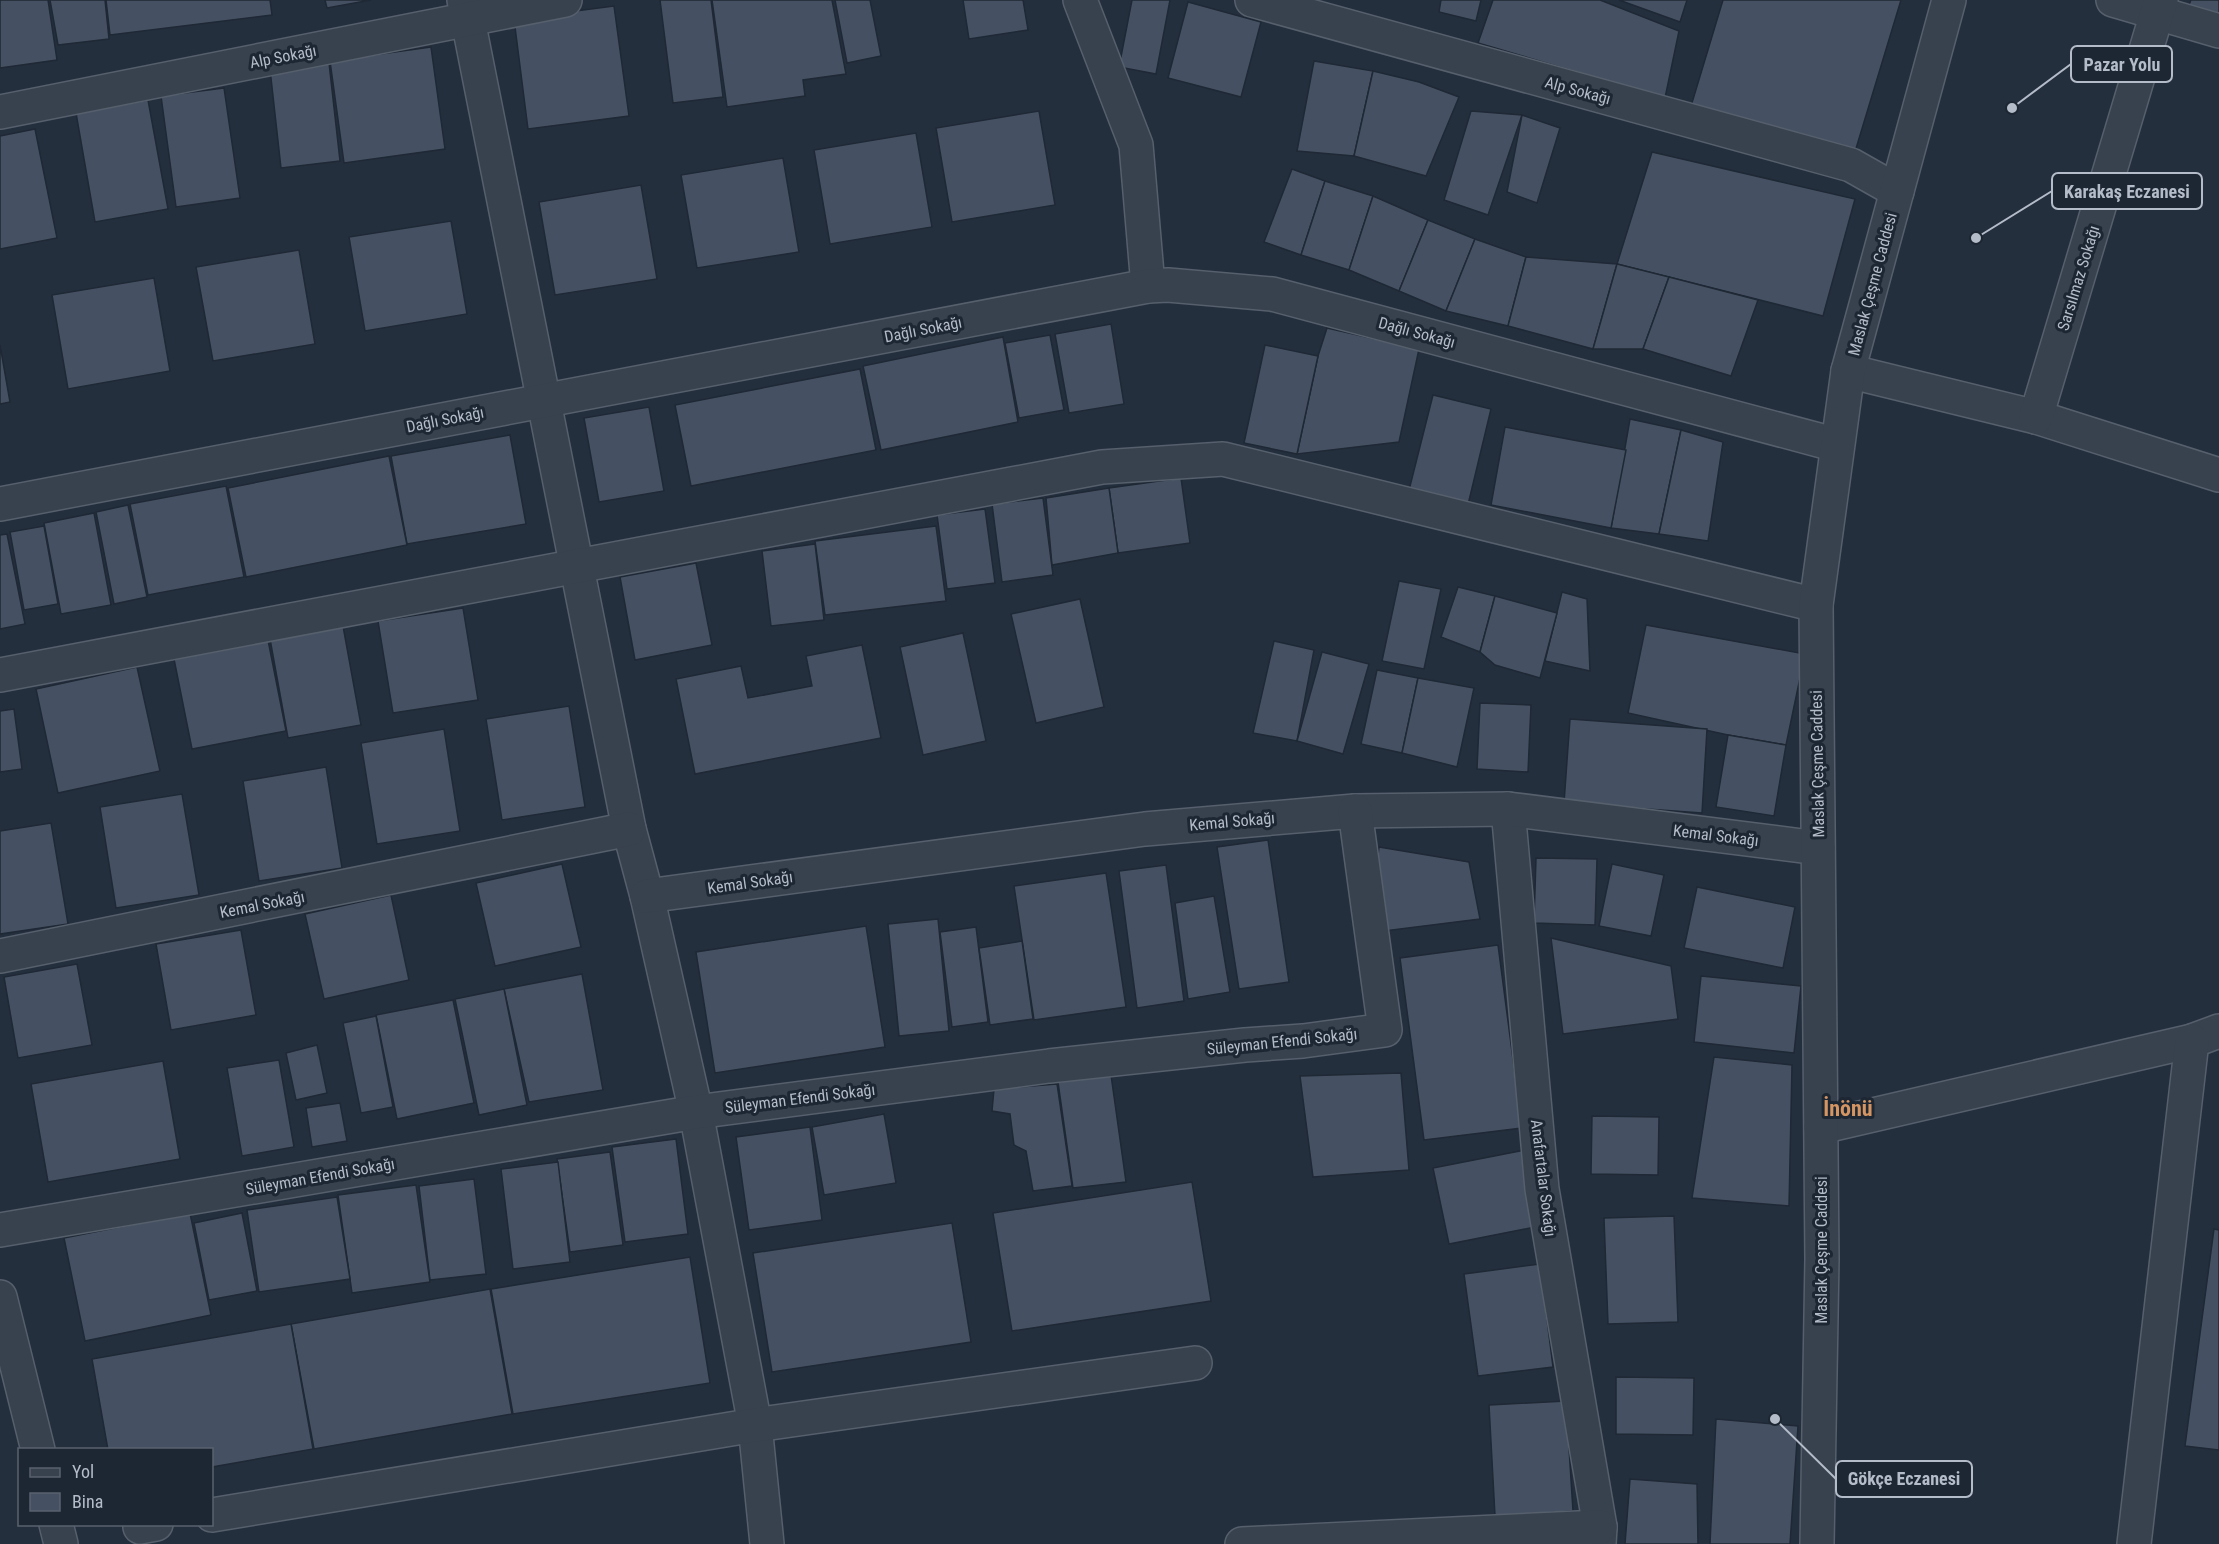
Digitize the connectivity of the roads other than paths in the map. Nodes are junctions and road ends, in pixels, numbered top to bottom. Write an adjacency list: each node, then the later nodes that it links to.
1 (565, 0): 7 (street, Alp Sokağı)
2 (1080, 0): 11 (street)
3 (1252, 0): 10 (street, Alp Sokağı)
4 (1949, 0): 10 (street, Maslak Çeşme Caddesi)
5 (2114, 0): 6 (street)
6 (2159, 7): 8 (street); 14 (street, Sarsılmaz Sokağı)
7 (466, 10): 9 (street, Alp Sokağı); 13 (street)
8 (2219, 31)
9 (0, 112)
10 (1898, 191): 12 (street, Maslak Çeşme Caddesi)
11 (1148, 286): 13 (street, Dağlı Sokağı); 15 (street, Dağlı Sokağı)
12 (1848, 371): 14 (street); 15 (street, Maslak Çeşme Caddesi)
13 (544, 400): 17 (street, Dağlı Sokağı); 18 (street)
14 (2036, 417): 16 (street)
15 (1837, 445): 19 (street, Maslak Çeşme Caddesi)
16 (2219, 475)
17 (0, 504)
18 (576, 565): 19 (street); 20 (street); 23 (street)
19 (1816, 605): 24 (street, Maslak Çeşme Caddesi)
20 (0, 675)
21 (1508, 809): 22 (street, Kemal Sokağı); 24 (street, Kemal Sokağı); 37 (street, Anafartalar Sokağı)
22 (1355, 811): 25 (street, Kemal Sokağı); 28 (street, Süleyman Efendi Sokağı)
23 (629, 829): 25 (street); 26 (street, Kemal Sokağı)
24 (1818, 849): 29 (street, Maslak Çeşme Caddesi)
25 (647, 896): 28 (street)
26 (0, 956)
27 (2206, 1036): 29 (street); 42 (street)
28 (696, 1112): 30 (street, Süleyman Efendi Sokağı); 33 (street)
29 (1821, 1127): 41 (street, Maslak Çeşme Caddesi)
30 (0, 1230)
31 (0, 1297): 34 (street)
32 (1195, 1363): 33 (street)
33 (755, 1425): 35 (street); 39 (street)
34 (38, 1448)
35 (213, 1515)
36 (56, 1526): 38 (street)
37 (1599, 1536): 40 (street)
38 (61, 1544)
39 (767, 1544)
40 (1242, 1544)
41 (1817, 1544)
42 (2134, 1544)

